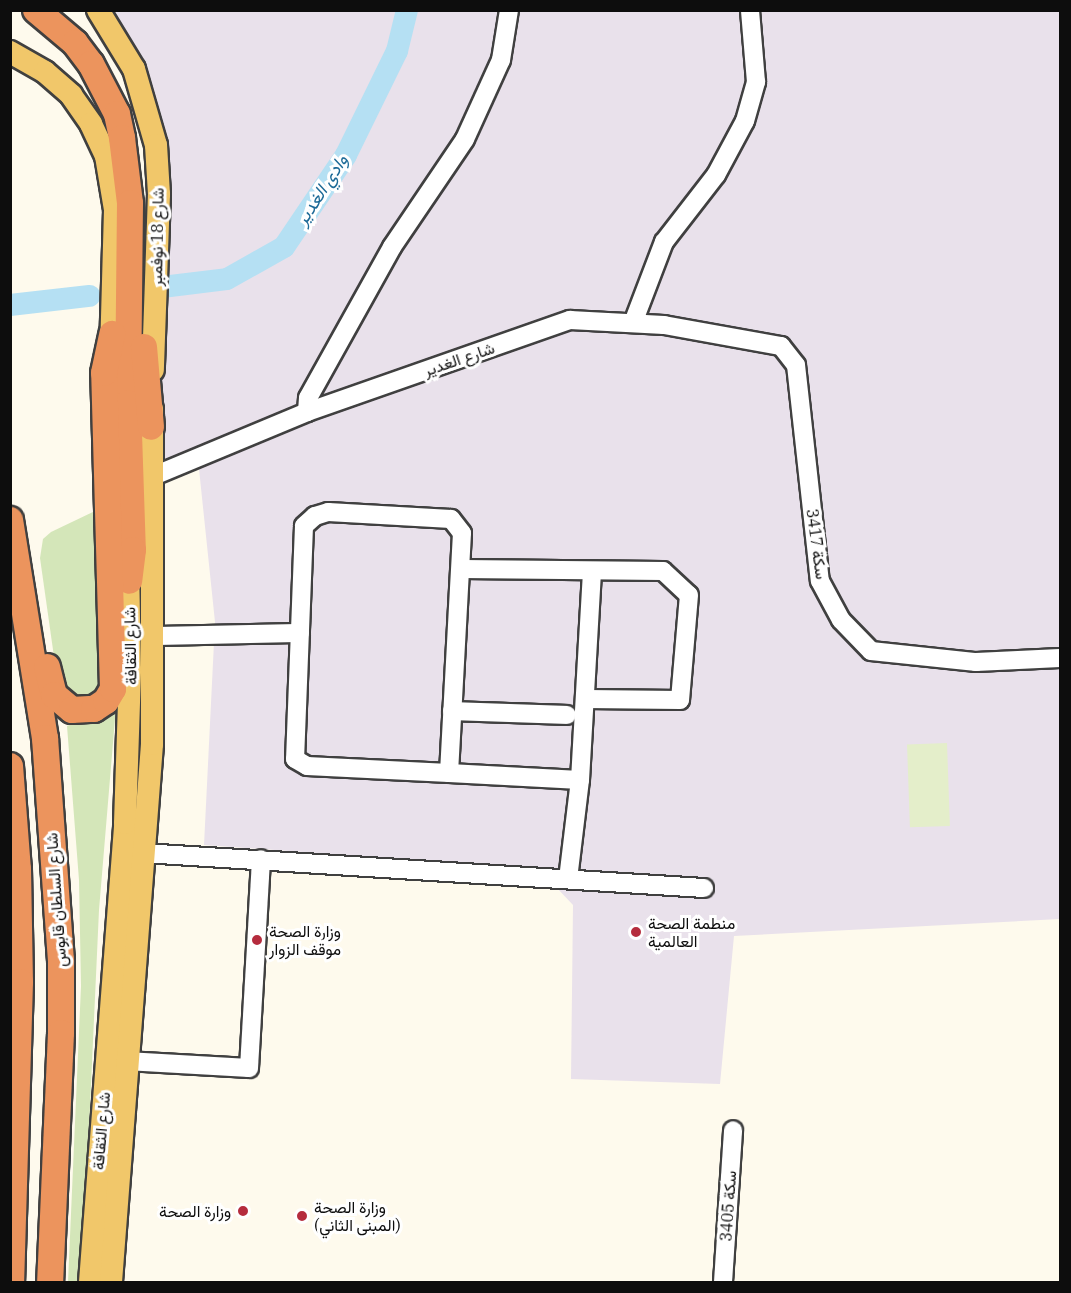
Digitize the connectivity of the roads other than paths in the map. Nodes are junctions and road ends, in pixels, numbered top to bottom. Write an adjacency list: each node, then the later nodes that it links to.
1 (36, 10): 12 (highway)
2 (61, 10): 14 (highway)
3 (98, 10): 14 (main road, شارع 18 نوفمبر)
4 (509, 10): 13 (street)
5 (750, 10): 9 (street)
6 (10, 52): 8 (main road, شارع الثقافة)
7 (10, 67): 8 (main road)
8 (113, 258): 10 (main road, شارع الثقافة)
9 (633, 323): 11 (street, شارع الغدير); 13 (street, شارع الغدير)
10 (112, 334): 19 (main road, شارع الثقافة); 20 (highway)
11 (781, 345): 23 (street, سكة 3417)
12 (128, 403): 15 (highway); 19 (highway)
13 (307, 412): 15 (street, شارع الغدير)
14 (151, 427): 15 (main road, شارع 18 نوفمبر)
15 (151, 477): 22 (main road, شارع الثقافة)
16 (10, 520): 20 (highway, شارع السلطان قابوس)
17 (462, 569): 18 (street); 21 (street); 25 (street)
18 (592, 573): 24 (street); 24 (street)
19 (129, 581): 39 (main road, شارع الثقافة)
20 (30, 628): 38 (highway, شارع السلطان قابوس)
21 (300, 633): 22 (street); 28 (street)
22 (154, 636): 30 (main road, شارع الثقافة)
23 (1060, 658)
24 (586, 699): 29 (street)
25 (453, 711): 26 (street); 28 (street)
26 (567, 715)
27 (10, 766): 33 (highway)
28 (449, 773): 29 (street)
29 (580, 780): 32 (street)
30 (143, 852): 31 (street); 35 (main road, شارع الثقافة)
31 (261, 859): 32 (street); 35 (street)
32 (568, 879): 34 (street)
33 (14, 880): 37 (highway)
34 (704, 888)
35 (126, 1061): 40 (main road, شارع الثقافة)
36 (733, 1130): 41 (street, سكة 3405)
37 (11, 1282)
38 (50, 1282)
39 (90, 1282)
40 (111, 1282)
41 (723, 1282)

